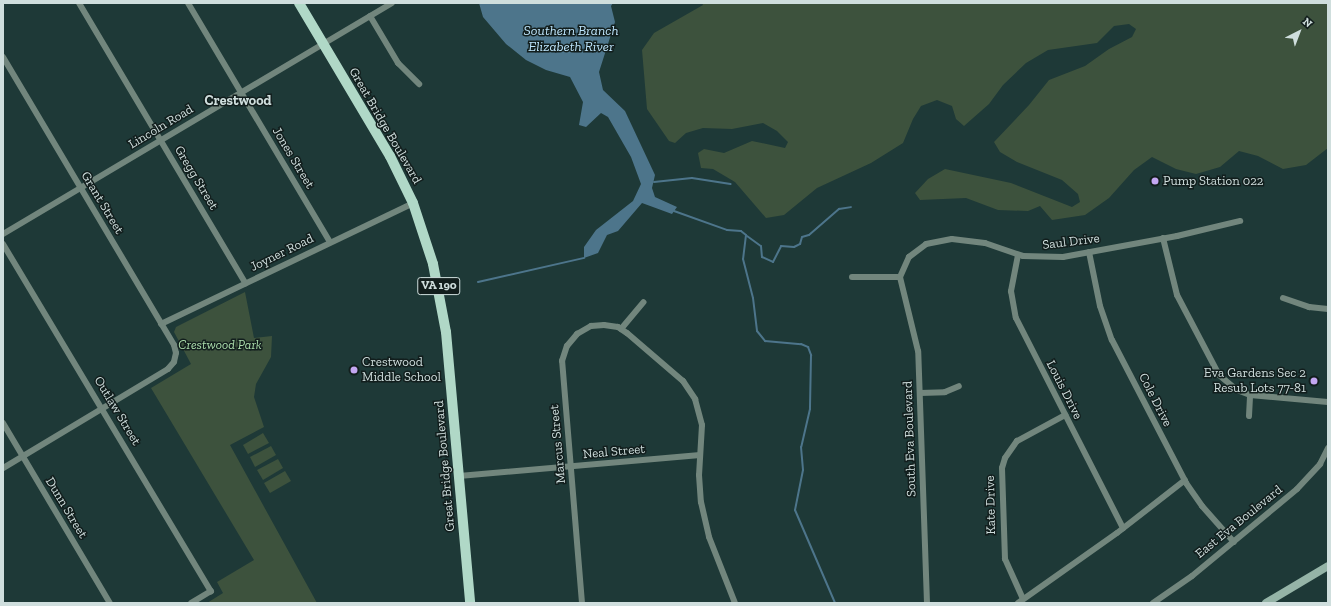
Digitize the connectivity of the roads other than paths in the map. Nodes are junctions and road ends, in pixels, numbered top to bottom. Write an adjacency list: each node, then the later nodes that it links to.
1 (79, 3): 10 (street, Gregg Street)
2 (188, 3): 9 (street, Jones Street)
3 (298, 3): 6 (main road, Great Bridge Boulevard / VA 190)
4 (392, 3): 5 (street, Lincoln Road)
5 (370, 16): 6 (street, Lincoln Road); 8 (street)
6 (323, 44): 9 (street, Lincoln Road); 12 (main road, Great Bridge Boulevard / VA 190)
7 (3, 57): 11 (street, Grant Street)
8 (419, 84)
9 (241, 93): 10 (street, Lincoln Road); 16 (street, Jones Street)
10 (160, 140): 11 (street, Lincoln Road); 22 (street, Gregg Street)
11 (80, 188): 14 (street, Lincoln Road); 26 (street, Grant Street)
12 (413, 202): 16 (street, Joyner Road); 41 (main road, Great Bridge Boulevard / VA 190)
13 (1240, 221): 15 (street, Saul Drive)
14 (3, 234)
15 (1163, 238): 18 (street, Saul Drive); 30 (street)
16 (330, 242): 22 (street, Joyner Road)
17 (3, 244): 32 (street, Outlaw Street)
18 (1088, 252): 19 (street, Saul Drive); 42 (street, Cole Drive)
19 (1018, 255): 21 (street, Saul Drive); 33 (street, Louis Drive)
20 (852, 277): 21 (street)
21 (900, 277): 29 (street, South Eva Boulevard)
22 (245, 283): 26 (street, Joyner Road)
23 (1283, 298): 25 (street)
24 (644, 302): 27 (street)
25 (1328, 309)
26 (161, 324): 32 (street, Grant Street)
27 (621, 329): 37 (street); 39 (street, Marcus Street)
28 (959, 386): 29 (street)
29 (920, 393): 52 (street, South Eva Boulevard)
30 (1250, 395): 31 (street); 34 (street)
31 (1328, 402)
32 (102, 408): 38 (street); 48 (street, Outlaw Street)
33 (1065, 415): 43 (street, Louis Drive); 46 (street, Kate Drive)
34 (1249, 416)
35 (3, 423): 38 (street, Dunn Street)
36 (1328, 448): 44 (street, East Eva Boulevard)
37 (700, 455): 39 (street, Neal Street); 51 (street)
38 (22, 456): 40 (street); 47 (street, Dunn Street)
39 (571, 466): 41 (street, Neal Street); 50 (street, Marcus Street)
40 (3, 468)
41 (459, 476): 49 (main road, Great Bridge Boulevard / VA 190)
42 (1185, 480): 43 (street); 44 (street, Cole Drive)
43 (1123, 528): 46 (street)
44 (1234, 542): 53 (street, East Eva Boulevard)
45 (1328, 566): 54 (main road)
46 (1020, 601)
47 (110, 603)
48 (191, 603)
49 (470, 603)
50 (582, 603)
51 (735, 603)
52 (927, 603)
53 (1153, 603)
54 (1266, 603)

